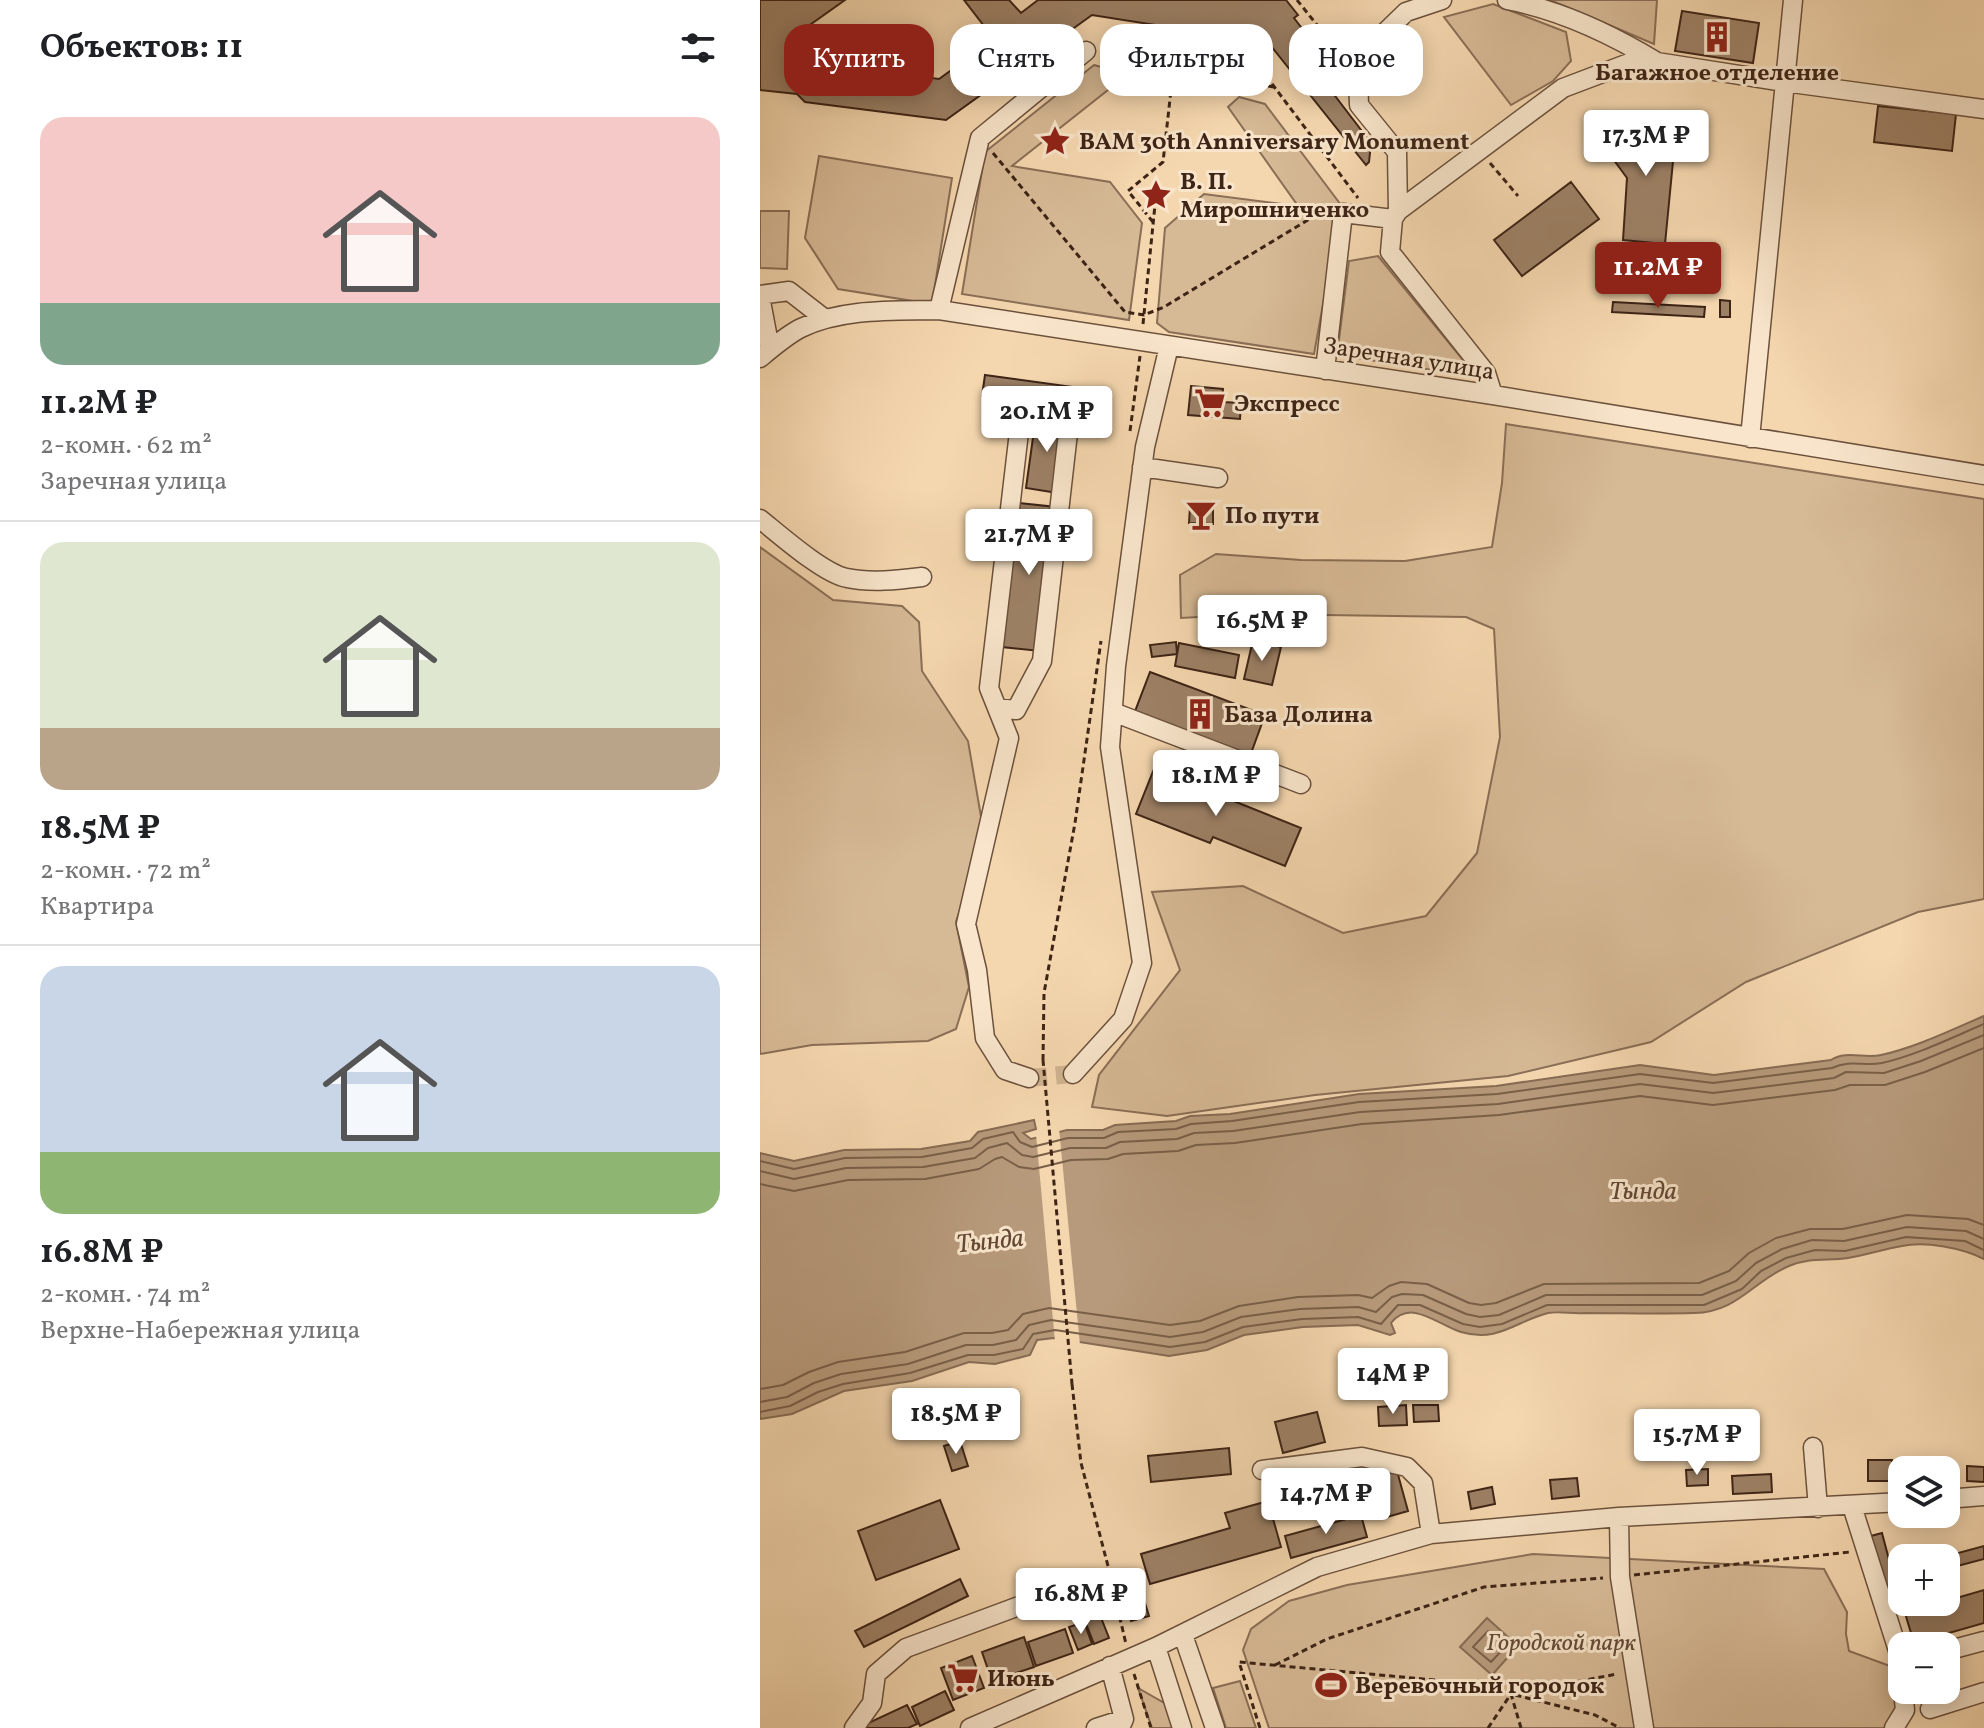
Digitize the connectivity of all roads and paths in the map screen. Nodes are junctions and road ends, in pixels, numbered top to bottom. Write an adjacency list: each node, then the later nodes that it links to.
1 (1297, 0): 5 (path)
2 (1442, 0): 6 (street)
3 (1507, 0): 7 (street)
4 (1793, 0): 8 (street)
5 (1317, 24)
6 (1394, 24)
7 (1657, 62): 8 (street); 17 (street)
8 (1784, 82): 13 (street); 29 (street)
9 (1274, 87): 16 (path)
10 (1032, 96): 14 (street)
11 (1170, 96): 18 (path)
12 (1359, 96): 17 (street)
13 (1984, 109)
14 (980, 138): 20 (street); 21 (path)
15 (1156, 195): 18 (path)
16 (1358, 198)
17 (1396, 215): 26 (street); 27 (street)
18 (1153, 222): 21 (path)
19 (760, 296): 22 (street); 25 (street)
20 (939, 310): 22 (street, Заречная улица); 23 (street, Заречная улица)
21 (1144, 315): 23 (path)
22 (825, 319): 25 (street, Заречная улица)
23 (1142, 342): 24 (street, Заречная улица); 28 (path)
24 (1169, 346): 26 (street, Заречная улица); 30 (street)
25 (765, 354)
26 (1325, 370): 27 (street, Заречная улица)
27 (1493, 395): 29 (street, Заречная улица)
28 (1129, 435)
29 (1750, 438): 31 (street, Заречная улица)
30 (1142, 467): 32 (street); 37 (street)
31 (1984, 475)
32 (1218, 478)
33 (760, 519): 34 (street)
34 (922, 577)
35 (1101, 637): 52 (path, bridge)
36 (997, 708): 36 (street); 40 (street)
37 (1113, 712): 38 (street); 39 (street)
38 (1301, 784)
39 (1073, 1074)
40 (1029, 1078)
41 (1813, 1447): 47 (street)
42 (1262, 1470): 49 (street)
43 (1984, 1496): 44 (street)
44 (1960, 1498)
45 (1888, 1503): 46 (street)
46 (1852, 1506): 47 (street); 50 (street)
47 (1818, 1508): 48 (street)
48 (1619, 1517): 49 (street); 51 (street)
49 (1431, 1534): 54 (street)
50 (1865, 1551): 51 (path); 53 (street)
51 (1620, 1577): 59 (path); 61 (street)
52 (1112, 1581): 58 (path); 69 (street)
53 (1890, 1632)
54 (1183, 1635): 56 (street); 62 (street)
55 (1984, 1641): 57 (street)
56 (1156, 1647): 58 (street); 65 (street)
57 (1960, 1647)
58 (1129, 1659): 60 (street); 72 (path)
59 (1275, 1665): 64 (path); 75 (path)
60 (1110, 1666): 68 (street); 70 (street)
61 (1637, 1671): 64 (path); 79 (street)
62 (1202, 1688): 65 (street); 74 (street)
63 (1984, 1692): 67 (street)
64 (1511, 1694): 76 (path); 77 (path); 78 (path)
65 (1172, 1697): 73 (street)
66 (1904, 1704): 80 (street)
67 (1930, 1709)
68 (1122, 1723): 71 (street)
69 (854, 1728)
70 (970, 1728)
71 (1096, 1728)
72 (1151, 1728)
73 (1182, 1728)
74 (1215, 1728)
75 (1260, 1728)
76 (1488, 1728)
77 (1521, 1728)
78 (1620, 1728)
79 (1644, 1728)
80 (1894, 1728)

